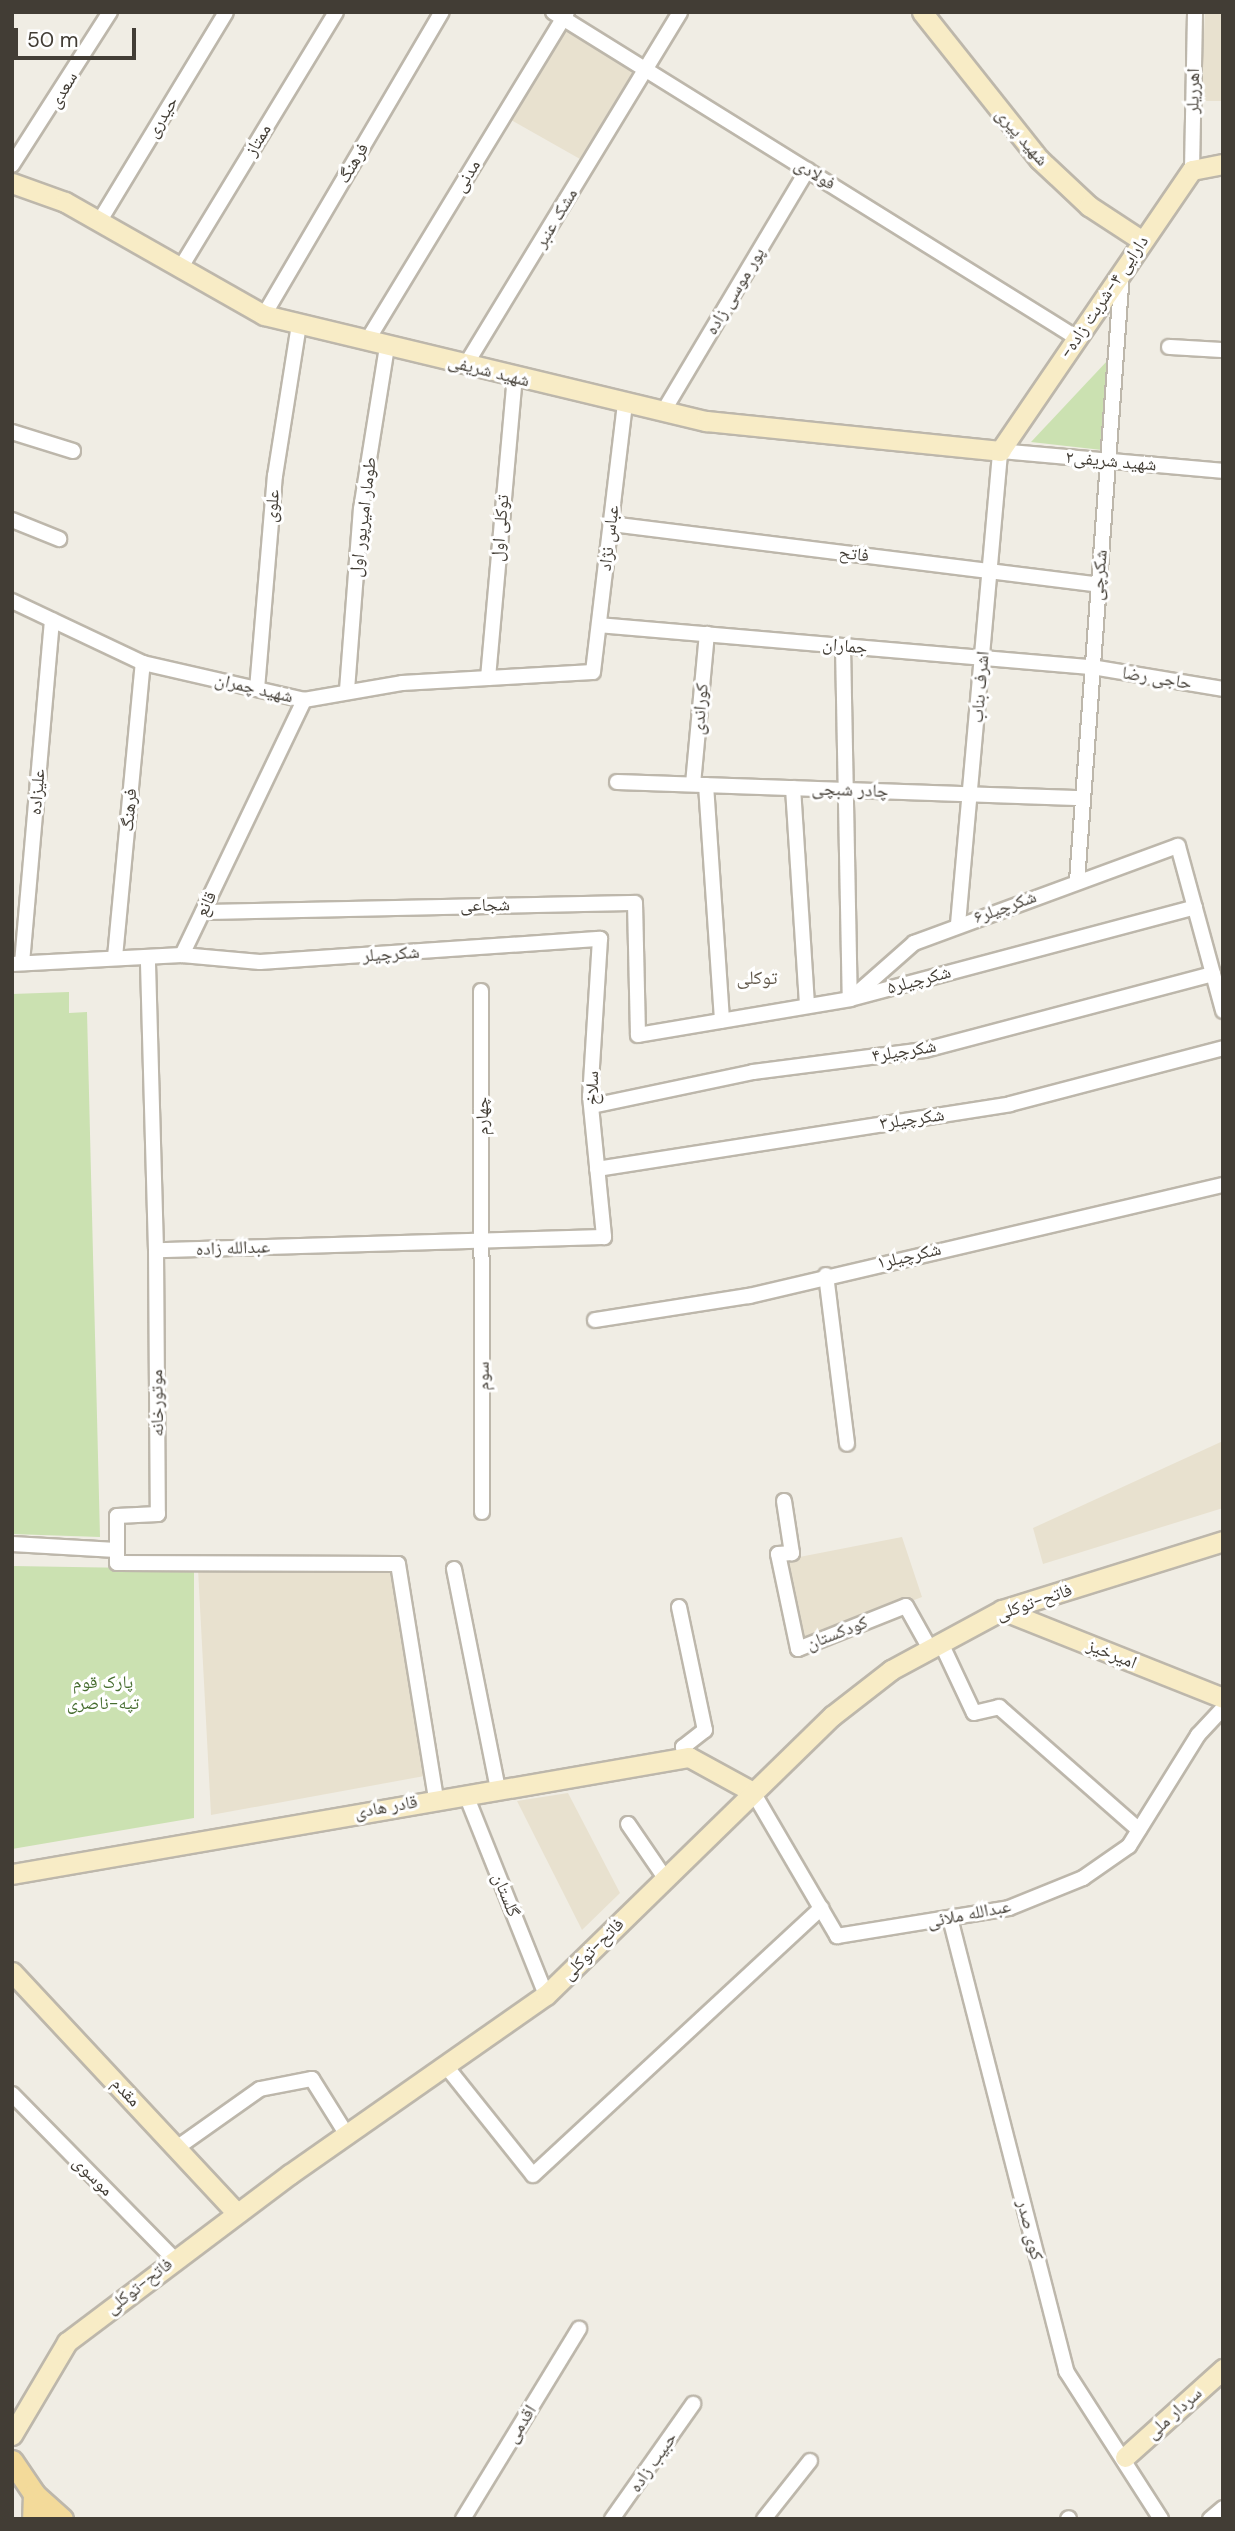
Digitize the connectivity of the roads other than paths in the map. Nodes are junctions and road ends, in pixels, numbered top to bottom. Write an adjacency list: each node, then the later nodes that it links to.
1 (110, 12): 11 (street, سعدی)
2 (226, 12): 15 (street, حیدری)
3 (336, 12): 17 (street, ممتاز)
4 (442, 12): 19 (street, فرهنگ)
5 (680, 12): 9 (street, مشک عنبر)
6 (922, 12): 16 (street, شهید پیری)
7 (1195, 12): 13 (street, اهرریلر)
8 (561, 14): 9 (street, فولادی); 22 (street, مدنی)
9 (646, 70): 12 (street, فولادی); 26 (street, مشک عنبر)
10 (1223, 164): 13 (street)
11 (12, 165)
12 (807, 170): 21 (street, فولادی); 29 (street, پور موسی زاده)
13 (1192, 170): 16 (street, -دارایی ۴-شربت زاده)
14 (12, 183): 15 (street, شهید شریفى)
15 (99, 222): 17 (street, شهید شریفى)
16 (1142, 240): 18 (street, -دارایی ۴-شربت زاده)
17 (181, 267): 19 (street, شهید شریفى)
18 (1122, 270): 21 (street, -دارایی ۴-شربت زاده); 33 (street, شکرچی)
19 (264, 315): 20 (street, شهید شریفى)
20 (299, 324): 22 (street, شهید شریفى); 50 (street, علوی)
21 (1077, 338): 32 (street, -دارایی ۴-شربت زاده)
22 (367, 341): 23 (street, شهید شریفى)
23 (387, 346): 26 (street, شهید شریفى); 52 (street, طومار امیرپور اول)
24 (1169, 347): 25 (street)
25 (1223, 350)
26 (465, 366): 27 (street, شهید شریفى)
27 (515, 378): 28 (street, شهید شریفى); 49 (street, توکلی اول)
28 (625, 405): 29 (street, شهید شریفى); 36 (street, عباس نژاد)
29 (663, 412): 32 (street, شهید شریفى)
30 (12, 432): 31 (street)
31 (73, 451)
32 (999, 451): 33 (street, شهید شریفی۲); 38 (street, اشرف بناب)
33 (1111, 461): 34 (street, شهید شریفی۲); 39 (street, شکرچی)
34 (1223, 471)
35 (12, 520): 37 (street)
36 (611, 524): 38 (street, فاتح); 42 (street, عباس نژاد)
37 (59, 539)
38 (991, 572): 39 (street, فاتح); 45 (street, اشرف بناب)
39 (1098, 585): 47 (street, شکرچی)
40 (12, 601): 41 (street, شهید چمران)
41 (52, 620): 46 (street, شهید چمران); 68 (street, علیزاده)
42 (598, 625): 43 (street, جماران); 48 (street, عباس نژاد)
43 (707, 634): 44 (street, جماران); 55 (street, کوراندی)
44 (843, 646): 45 (street, جماران); 57 (street)
45 (983, 658): 47 (street, جماران); 58 (street, اشرف بناب)
46 (143, 663): 50 (street, شهید چمران); 66 (street, فرهنگ)
47 (1092, 667): 51 (street, حاجی رضا); 59 (street, شکرچی)
48 (593, 672): 49 (street, شهید چمران)
49 (488, 678): 52 (street, شهید چمران)
50 (257, 689): 53 (street, شهید چمران)
51 (1223, 689)
52 (346, 690): 53 (street, شهید چمران)
53 (304, 700): 62 (street, قانع)
54 (617, 782): 55 (street, چادر شبچی)
55 (699, 785): 56 (street, چادر شبچی); 74 (street, کوراندی)
56 (793, 788): 57 (street, چادر شبچی); 72 (street)
57 (841, 790): 58 (street, چادر شبچی); 71 (street)
58 (970, 794): 59 (street, چادر شبچی); 63 (street, اشرف بناب)
59 (1083, 798): 60 (street, شکرچی)
60 (1077, 881): 61 (street, شکرچیلر۶); 63 (street, شکرچیلر۶)
61 (1195, 907): 69 (street); 71 (street, شکرچیلر۵)
62 (203, 912): 65 (street, قانع); 75 (street, شجاعی)
63 (958, 924): 71 (street, شکرچیلر۶)
64 (600, 939): 65 (street, شکرچیلر); 77 (street, سلاخ)
65 (182, 955): 67 (street)
66 (115, 957): 67 (street); 68 (street)
67 (148, 957): 82 (street)
68 (17, 964)
69 (1213, 974): 73 (street); 77 (street, شکرچیلر۴)
70 (481, 991): 81 (street, چهارم)
71 (850, 999): 72 (street, شکرچیلر۵)
72 (807, 1006): 74 (street, شکرچیلر۵)
73 (1223, 1011)
74 (722, 1020): 75 (street, شکرچیلر۵)
75 (638, 1035)
76 (1223, 1048): 78 (street, شکرچیلر۳)
77 (592, 1106): 78 (street, سلاخ)
78 (597, 1169): 80 (street, سلاخ)
79 (1223, 1185): 83 (street, شکرچیلر۱)
80 (604, 1237): 81 (street, عبدالله زاده)
81 (482, 1241): 82 (street, عبدالله زاده); 87 (street, سوم)
82 (156, 1250): 90 (street, موتورخانه)
83 (826, 1275): 84 (street, شکرچیلر۱); 85 (street)
84 (595, 1320)
85 (847, 1444)
86 (785, 1501): 94 (street, کودکستان)
87 (482, 1512)
88 (1223, 1541): 93 (street, فاتح-توکلی)
89 (12, 1544): 90 (street)
90 (117, 1550): 101 (street)
91 (454, 1569): 98 (street)
92 (679, 1607): 97 (street)
93 (1002, 1611): 94 (street, فاتح-توکلی); 95 (street, امیرخیز)
94 (936, 1646): 99 (street, فاتح-توکلی); 103 (street)
95 (1223, 1699)
96 (1223, 1709): 103 (street, عبدالله ملائی)
97 (689, 1757): 98 (street, قادر هادی); 99 (street)
98 (498, 1790): 100 (street, قادر هادی)
99 (753, 1792): 105 (street, فاتح-توکلی); 106 (street, عبدالله ملائی)
100 (466, 1794): 101 (street, قادر هادی); 109 (street, گلستان)
101 (436, 1798): 104 (street, قادر هادی)
102 (628, 1824): 105 (street)
103 (1139, 1830): 107 (street, عبدالله ملائی)
104 (12, 1874)
105 (665, 1878): 109 (street, فاتح-توکلی)
106 (821, 1909): 107 (street, عبدالله ملائی); 110 (street)
107 (950, 1918): 120 (street, کوی صدر)
108 (12, 1972): 113 (street, مقدم)
109 (546, 1995): 110 (street, فاتح-توکلی)
110 (446, 2066): 112 (street, فاتح-توکلی)
111 (12, 2094): 115 (street, موسوی)
112 (347, 2135): 113 (street); 114 (street, فاتح-توکلی)
113 (178, 2147): 114 (street, مقدم)
114 (237, 2213): 115 (street, فاتح-توکلی)
115 (174, 2259): 119 (street, فاتح-توکلی)
116 (579, 2329): 127 (street, اقدمی)
117 (1223, 2369): 120 (street, سردار ملی)
118 (694, 2404): 128 (street, حبیب زاده)
119 (12, 2435)
120 (1125, 2457): 130 (street, کوی صدر)
121 (12, 2461): 123 (main road)
122 (810, 2461): 129 (street)
123 (34, 2494): 125 (main road); 126 (main road)
124 (1223, 2508): 131 (street)
125 (33, 2519)
126 (62, 2519)
127 (463, 2519)
128 (612, 2519)
129 (764, 2519)
130 (1161, 2519)
131 (1210, 2519)

